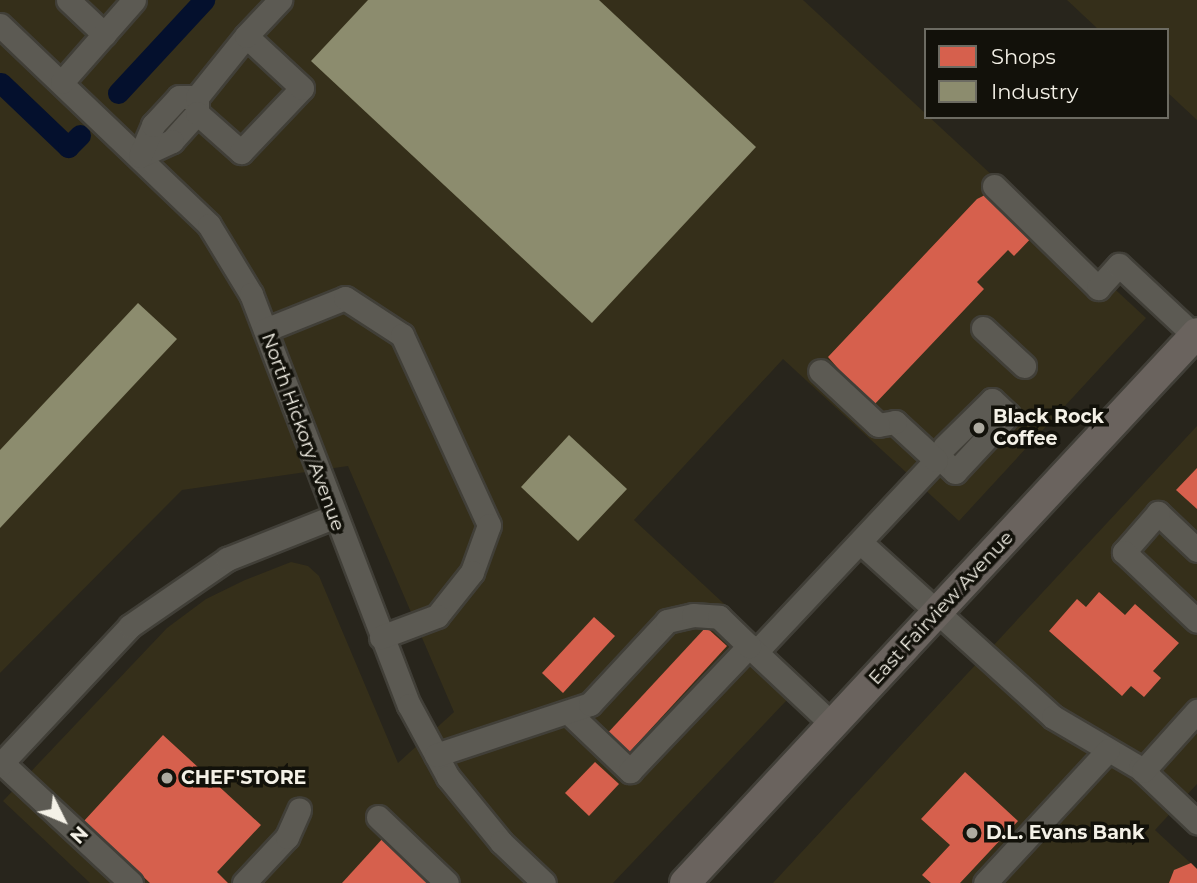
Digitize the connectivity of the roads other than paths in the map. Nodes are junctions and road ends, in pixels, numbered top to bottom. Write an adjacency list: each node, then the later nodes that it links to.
1 (68, 0): 5 (street)
2 (134, 0): 5 (street)
3 (280, 0): 6 (street)
4 (0, 25): 7 (street, North Hickory Avenue)
5 (104, 34): 7 (street)
6 (246, 36): 8 (street); 8 (street)
7 (62, 82): 9 (street, North Hickory Avenue)
8 (197, 105): 9 (street)
9 (140, 156): 12 (street, North Hickory Avenue)
10 (994, 186): 13 (street)
11 (983, 328): 14 (street)
12 (265, 330): 16 (street, North Hickory Avenue); 21 (street)
13 (1196, 334): 19 (main road, East Fairview Avenue)
14 (1024, 366)
15 (820, 371): 17 (street)
16 (333, 517): 21 (street, North Hickory Avenue); 28 (street)
17 (860, 542): 19 (street); 22 (street)
18 (1197, 550): 20 (street)
19 (938, 611): 25 (main road, East Fairview Avenue); 26 (street)
20 (1197, 621)
21 (381, 637): 27 (street, North Hickory Avenue)
22 (752, 649): 24 (street); 24 (street); 25 (street)
23 (1197, 711): 29 (street)
24 (568, 712): 27 (street)
25 (832, 724): 37 (main road, East Fairview Avenue)
26 (1108, 750): 29 (street); 38 (street)
27 (436, 755): 36 (street, North Hickory Avenue)
28 (1, 764): 33 (street)
29 (1143, 771): 31 (street)
30 (299, 810): 34 (street)
31 (1193, 810)
32 (378, 817): 35 (street)
33 (131, 883)
34 (244, 883)
35 (447, 883)
36 (544, 883)
37 (685, 883)
38 (985, 883)

